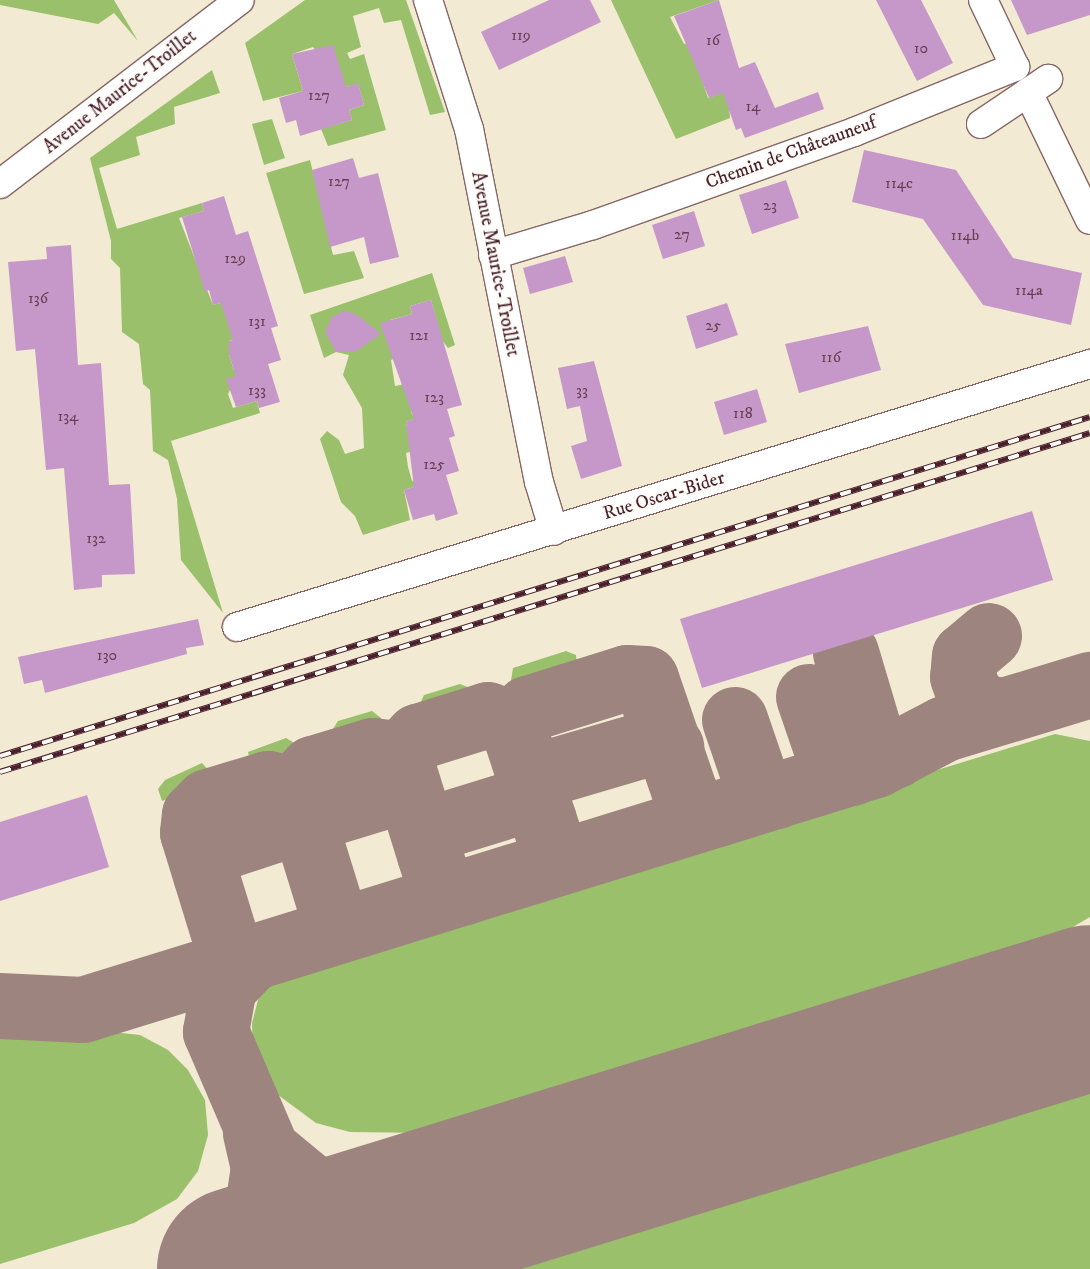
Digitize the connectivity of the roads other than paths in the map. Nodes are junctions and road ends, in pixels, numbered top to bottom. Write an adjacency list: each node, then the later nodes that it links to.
1 (240, 0): 5 (street, Avenue Maurice-Troillet)
2 (428, 0): 7 (street, Avenue Maurice-Troillet)
3 (982, 0): 7 (street, Chemin de Châteauneuf)
4 (981, 124): 6 (street)
5 (0, 184)
6 (1090, 220)
7 (493, 255): 9 (street, Avenue Maurice-Troillet)
8 (1090, 364): 9 (street, Rue Oscar-Bider)
9 (554, 531): 10 (street, Rue Oscar-Bider)
10 (237, 627)

